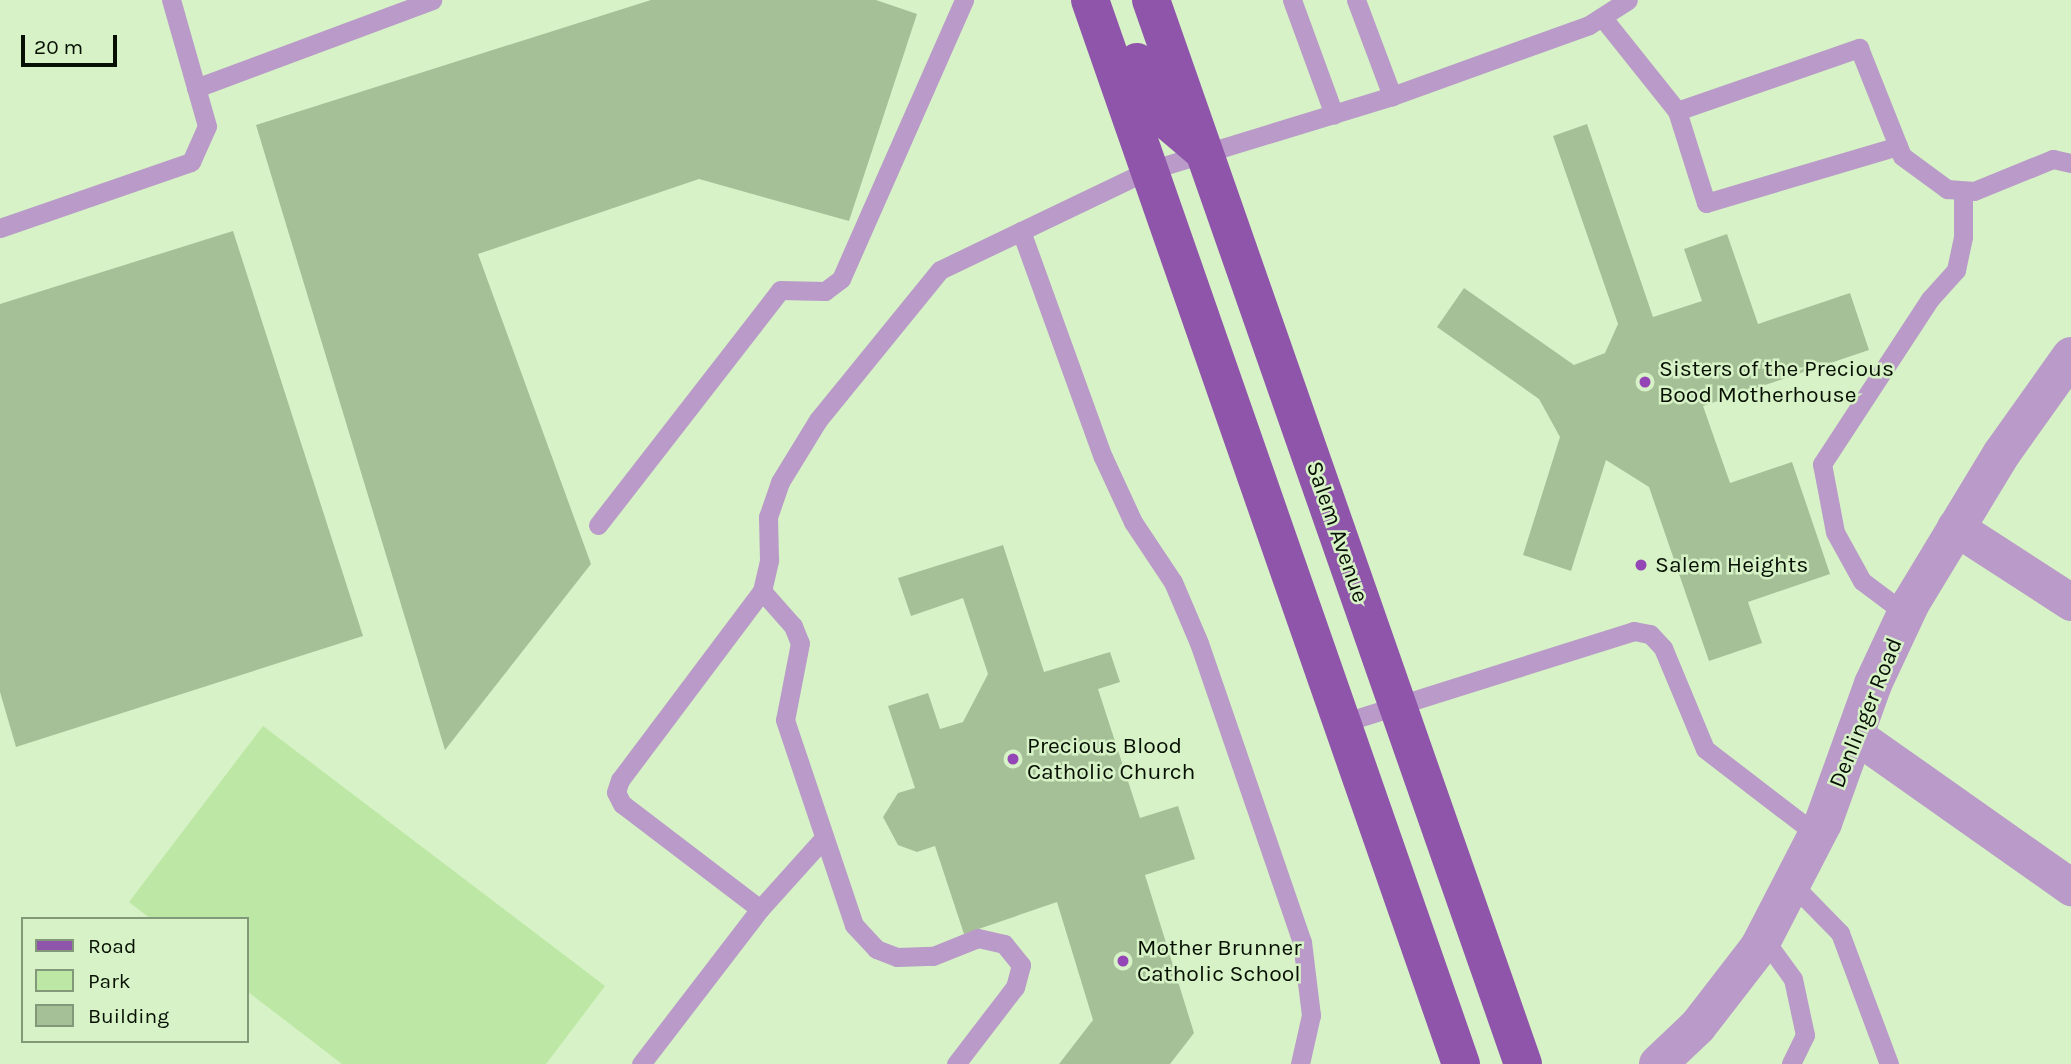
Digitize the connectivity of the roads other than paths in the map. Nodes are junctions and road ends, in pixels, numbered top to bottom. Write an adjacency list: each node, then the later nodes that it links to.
1 (170, 0): 11 (lane)
2 (432, 0): 11 (lane)
3 (964, 0): 23 (lane)
4 (1090, 0): 18 (main road)
5 (1108, 0): 16 (main road)
6 (1151, 0): 16 (main road, Salem Avenue)
7 (1292, 0): 14 (lane)
8 (1356, 0): 12 (lane)
9 (1628, 0): 10 (lane)
10 (1602, 17): 12 (lane); 13 (lane)
11 (196, 88): 20 (lane)
12 (1392, 96): 14 (lane)
13 (1677, 111): 15 (lane); 15 (lane)
14 (1334, 115): 16 (lane)
15 (1898, 146): 19 (lane)
16 (1204, 152): 18 (lane); 28 (main road, Salem Avenue)
17 (2071, 163): 19 (lane)
18 (1147, 171): 21 (lane); 29 (main road)
19 (1963, 191): 27 (lane)
20 (0, 228)
21 (1021, 231): 25 (lane); 39 (lane)
22 (2071, 356): 24 (street, Denlinger Road)
23 (598, 525)
24 (1955, 527): 26 (street); 27 (street, Denlinger Road)
25 (762, 591): 32 (lane); 35 (lane)
26 (2071, 602)
27 (1906, 614): 30 (street, Denlinger Road)
28 (1398, 706): 29 (lane); 31 (lane); 41 (main road, Salem Avenue)
29 (1339, 724): 40 (main road)
30 (1854, 734): 31 (street, Denlinger Road); 34 (street)
31 (1817, 835): 33 (street, Denlinger Road)
32 (822, 839): 35 (lane); 38 (lane)
33 (1794, 887): 36 (street, Denlinger Road); 44 (lane)
34 (2071, 887)
35 (760, 909): 37 (lane)
36 (1764, 939): 42 (street, Denlinger Road); 43 (lane)
37 (641, 1064)
38 (956, 1064)
39 (1300, 1064)
40 (1461, 1064)
41 (1523, 1064)
42 (1658, 1064)
43 (1791, 1064)
44 (1889, 1064)

